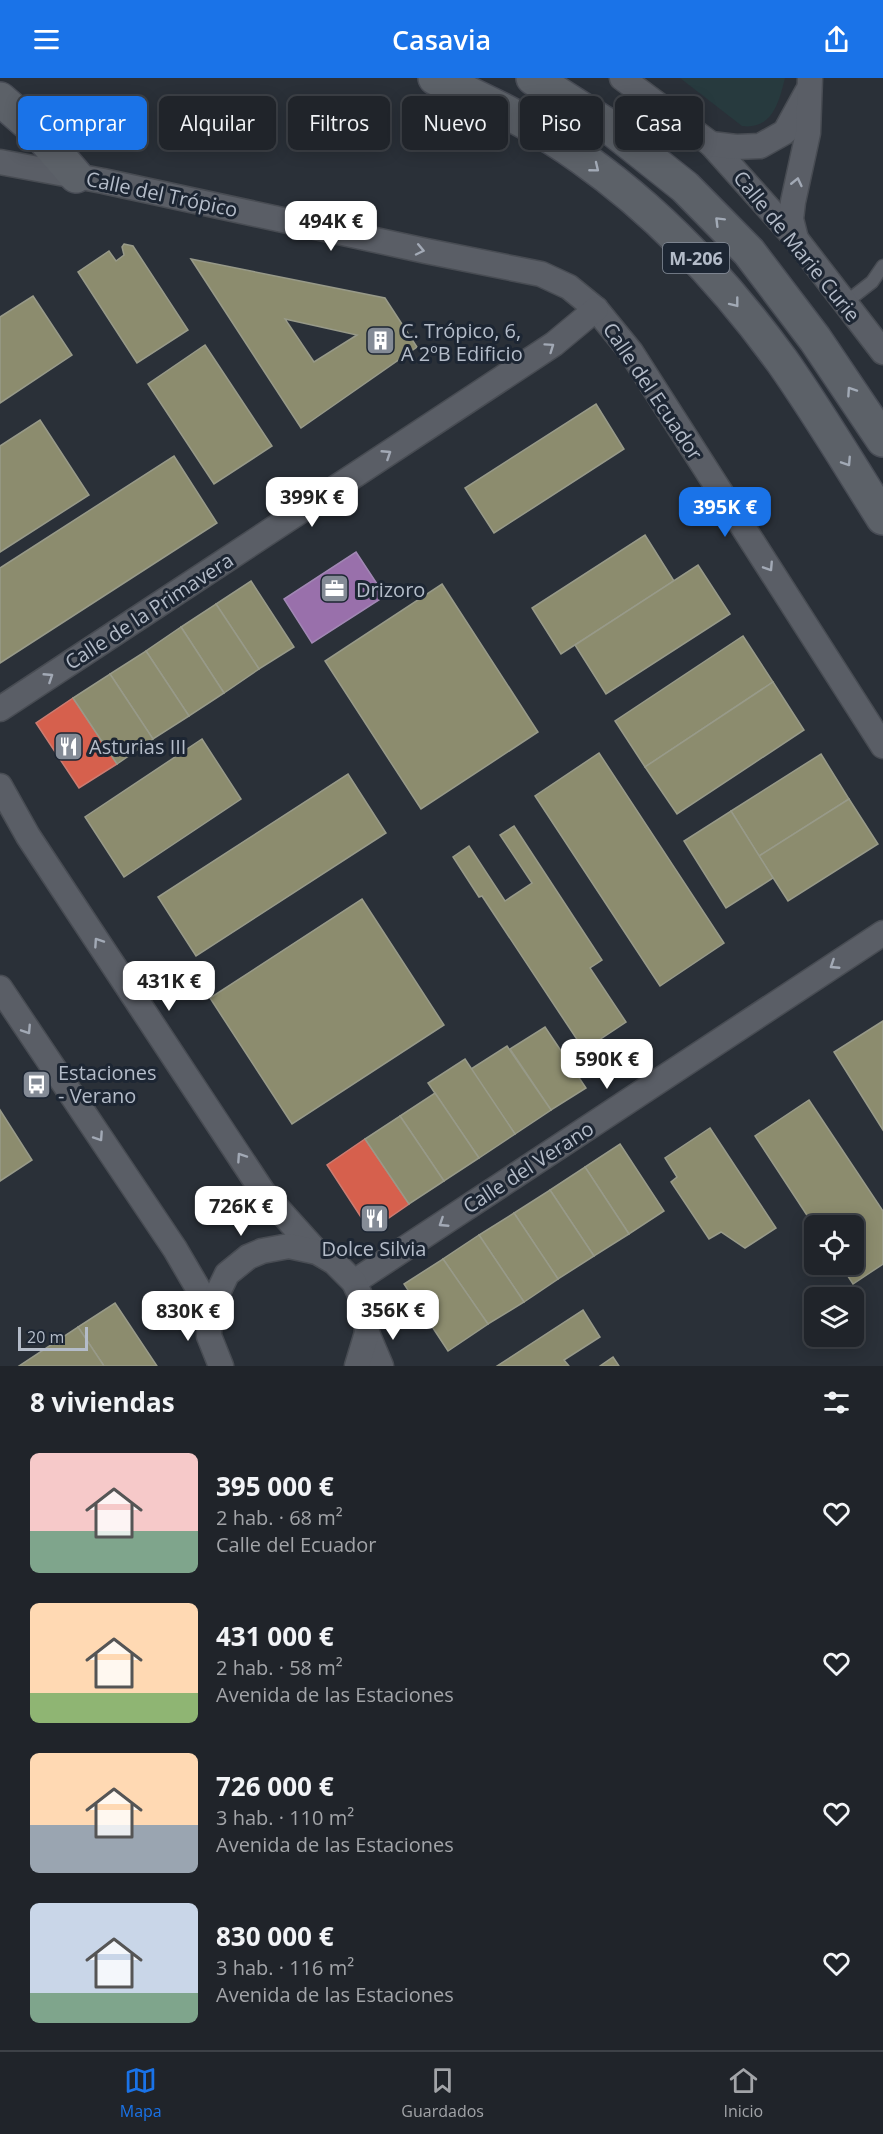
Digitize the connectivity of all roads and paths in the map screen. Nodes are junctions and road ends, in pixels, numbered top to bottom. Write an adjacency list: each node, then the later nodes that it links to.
1 (435, 78): 15 (main road, M-206, one-way to 15)
2 (532, 78): 14 (main road, M-206, one-way to 2)
3 (622, 78): 6 (street, Calle de Marie Curie)
4 (809, 84): 6 (street); 9 (street, one-way to 4)
5 (0, 99): 8 (main road)
6 (711, 144): 9 (street, Calle de Marie Curie)
7 (0, 162): 8 (street, Calle del Trópico)
8 (76, 176): 12 (street, Calle del Trópico, one-way to 12)
9 (796, 239): 11 (street, Calle de Marie Curie)
10 (883, 266): 11 (lane)
11 (845, 303): 13 (street, Calle de Marie Curie)
12 (596, 309): 16 (street, Calle de la Primavera, one-way to 12); 17 (street, Calle del Ecuador, one-way to 17)
13 (883, 352)
14 (883, 440)
15 (883, 518)
16 (0, 709)
17 (883, 746)
18 (0, 786): 21 (street, one-way to 18)
19 (883, 933): 22 (street, Calle del Verano, one-way to 22)
20 (0, 988): 23 (street, one-way to 23)
21 (317, 1252): 22 (street); 23 (street)
22 (354, 1282): 24 (street)
23 (210, 1309): 25 (street)
24 (367, 1334): 26 (street); 27 (street)
25 (221, 1366)
26 (357, 1366)
27 (381, 1366)

